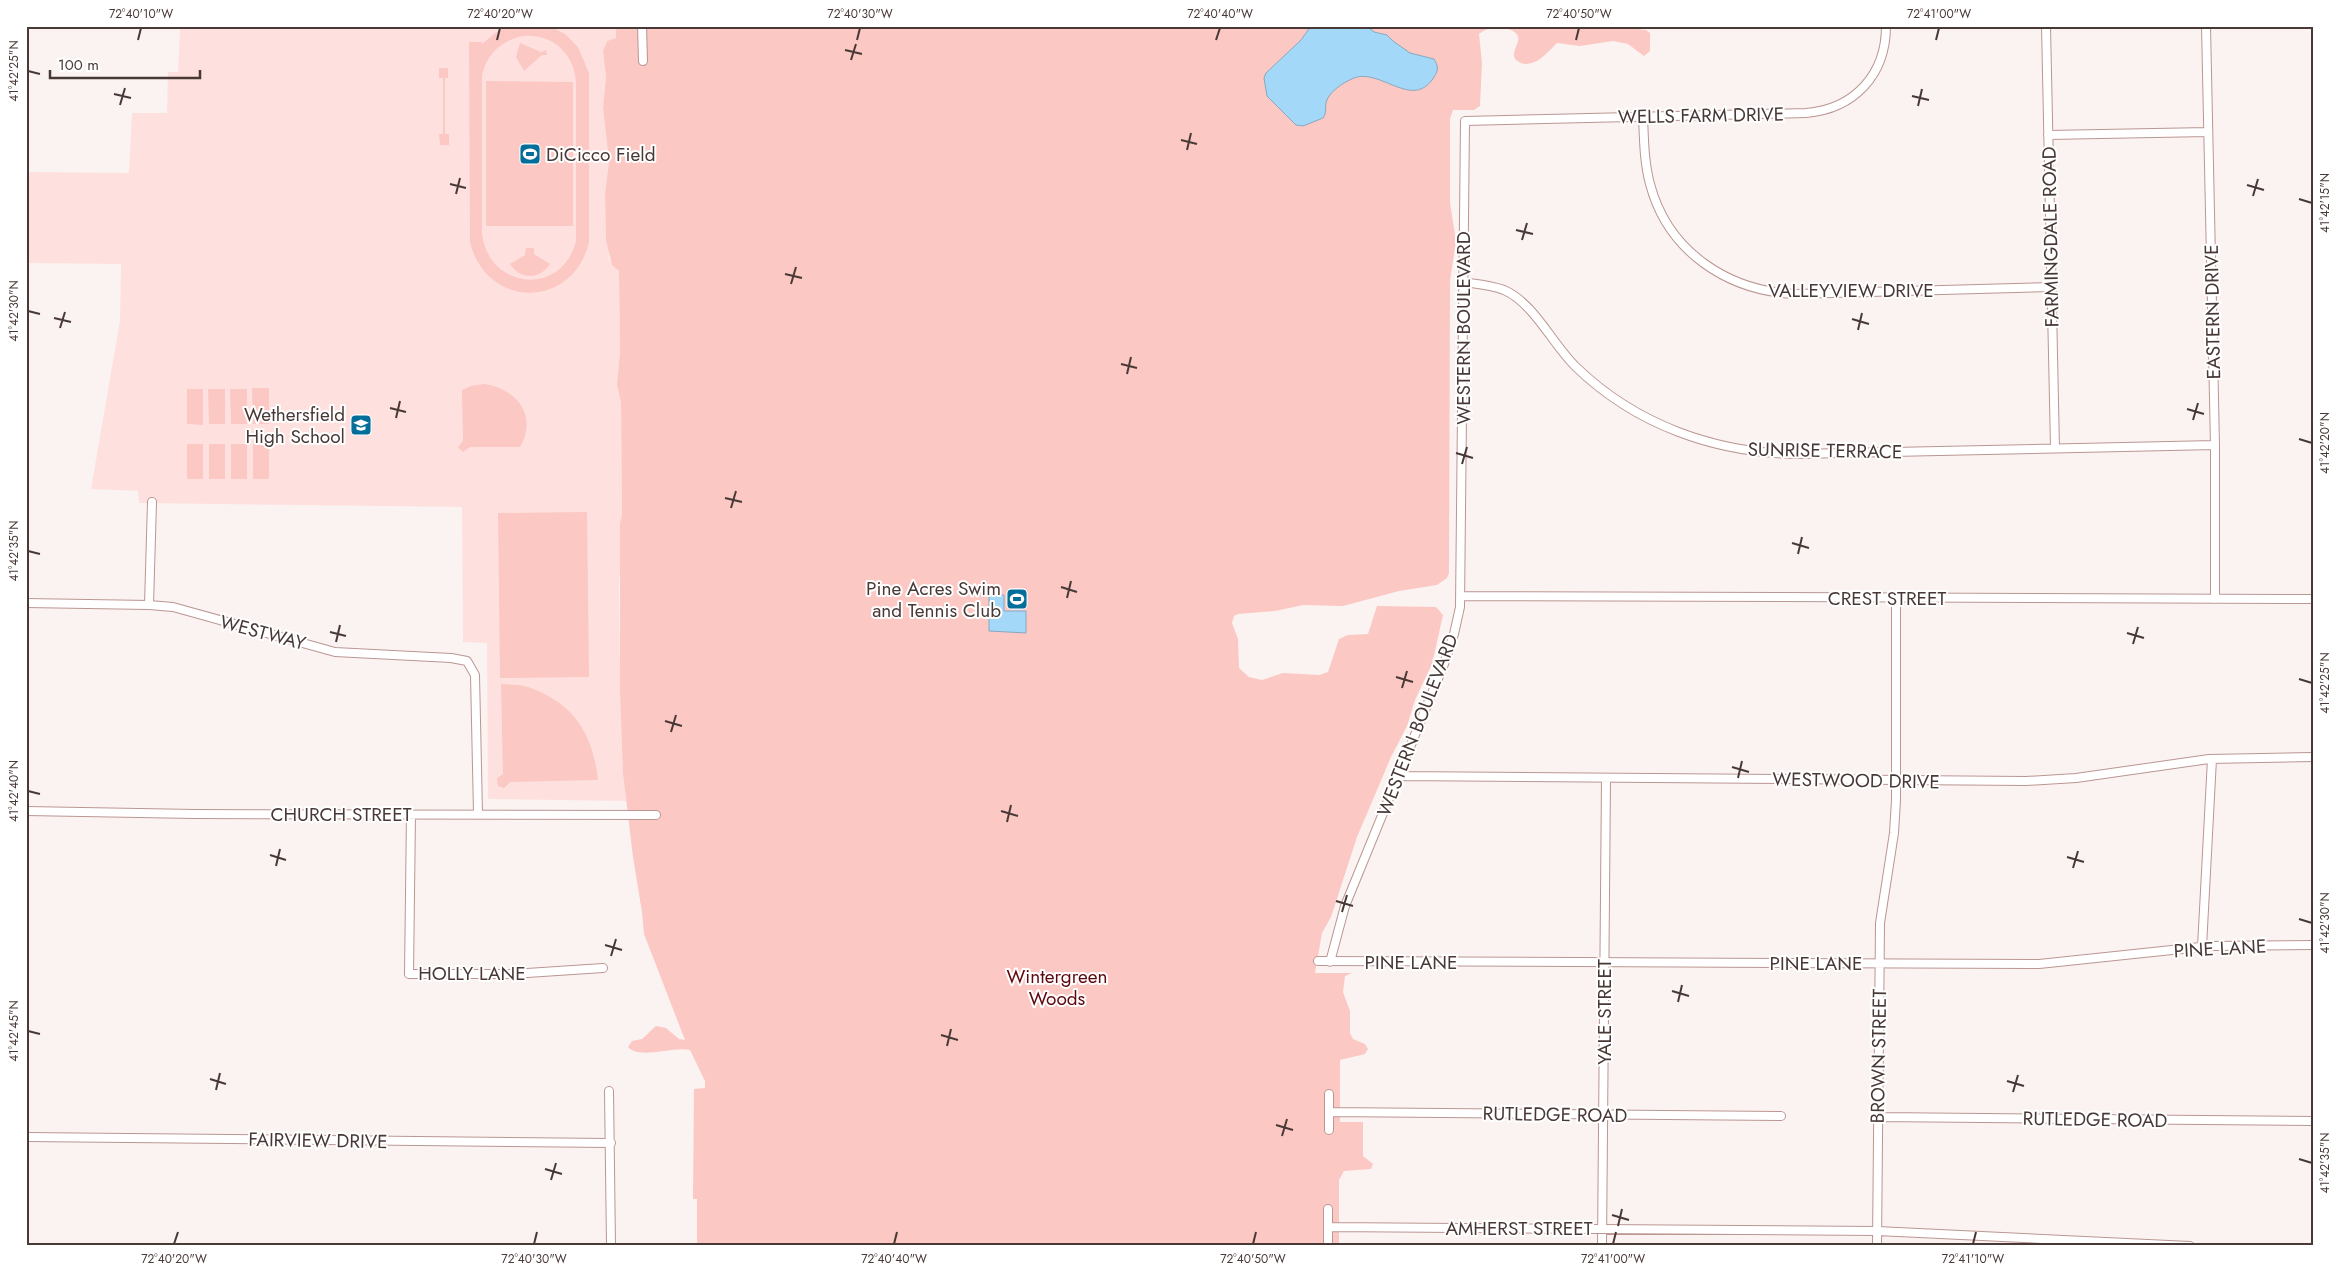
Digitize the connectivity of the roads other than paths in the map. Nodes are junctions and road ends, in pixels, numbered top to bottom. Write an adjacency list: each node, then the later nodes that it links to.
1 (642, 26): 5 (street)
2 (1886, 26): 6 (street, WELLS FARM DRIVE)
3 (2046, 26): 9 (street, FARMINGDALE ROAD)
4 (2206, 26): 8 (street, EASTERN DRIVE)
5 (644, 61)
6 (1643, 116): 7 (street, WELLS FARM DRIVE); 11 (street, VALLEYVIEW DRIVE)
7 (1465, 121): 10 (street, WESTERN BOULEVARD)
8 (2208, 132): 9 (street); 12 (street, EASTERN DRIVE)
9 (2048, 135): 11 (street, FARMINGDALE ROAD)
10 (1463, 282): 13 (street, SUNRISE TERRACE); 15 (street, WESTERN BOULEVARD)
11 (2051, 287): 13 (street, FARMINGDALE ROAD)
12 (2215, 445): 13 (street, SUNRISE TERRACE); 17 (street, EASTERN DRIVE)
13 (2055, 448)
14 (152, 502): 20 (street)
15 (1461, 596): 16 (street, CREST STREET); 23 (street, WESTERN BOULEVARD)
16 (1896, 598): 17 (street, CREST STREET); 25 (street, BROWN STREET)
17 (2215, 599): 18 (street, CREST STREET)
18 (2313, 599)
19 (26, 603): 20 (street, WESTWAY)
20 (149, 605): 27 (street, WESTWAY)
21 (2313, 757): 22 (street, WESTWOOD DRIVE)
22 (2212, 759): 25 (street, WESTWOOD DRIVE); 31 (street)
23 (1398, 776): 24 (street, WESTWOOD DRIVE); 33 (street, WESTERN BOULEVARD)
24 (1606, 778): 25 (street, WESTWOOD DRIVE); 34 (street, YALE STREET)
25 (1896, 780): 35 (street, BROWN STREET)
26 (26, 811): 28 (street, CHURCH STREET)
27 (478, 813): 28 (street, CHURCH STREET); 29 (street, CHURCH STREET)
28 (411, 814): 36 (street, HOLLY LANE)
29 (656, 815)
30 (2313, 945): 31 (street, PINE LANE)
31 (2202, 947): 35 (street, PINE LANE)
32 (1318, 961): 33 (street, PINE LANE)
33 (1330, 962): 34 (street, PINE LANE)
34 (1604, 963): 35 (street, PINE LANE); 40 (street, YALE STREET)
35 (1879, 964): 42 (street, BROWN STREET)
36 (603, 968)
37 (609, 1091): 46 (street)
38 (1329, 1094): 39 (street)
39 (1329, 1112): 40 (street, RUTLEDGE ROAD); 44 (street)
40 (1603, 1114): 41 (street, RUTLEDGE ROAD); 49 (street, YALE STREET)
41 (1782, 1116)
42 (1878, 1117): 43 (street, RUTLEDGE ROAD); 50 (street, BROWN STREET)
43 (2313, 1121)
44 (1329, 1130)
45 (26, 1137): 46 (street, FAIRVIEW DRIVE)
46 (611, 1143): 53 (street)
47 (1328, 1209): 48 (street)
48 (1328, 1227): 49 (street, AMHERST STREET); 51 (street)
49 (1602, 1229): 50 (street, AMHERST STREET); 54 (street, YALE STREET)
50 (1877, 1231): 52 (street, AMHERST STREET); 55 (street, BROWN STREET)
51 (1328, 1244)
52 (2164, 1245): 56 (street, AMHERST STREET)
53 (611, 1246)
54 (1602, 1246)
55 (1877, 1246)
56 (2190, 1246)

